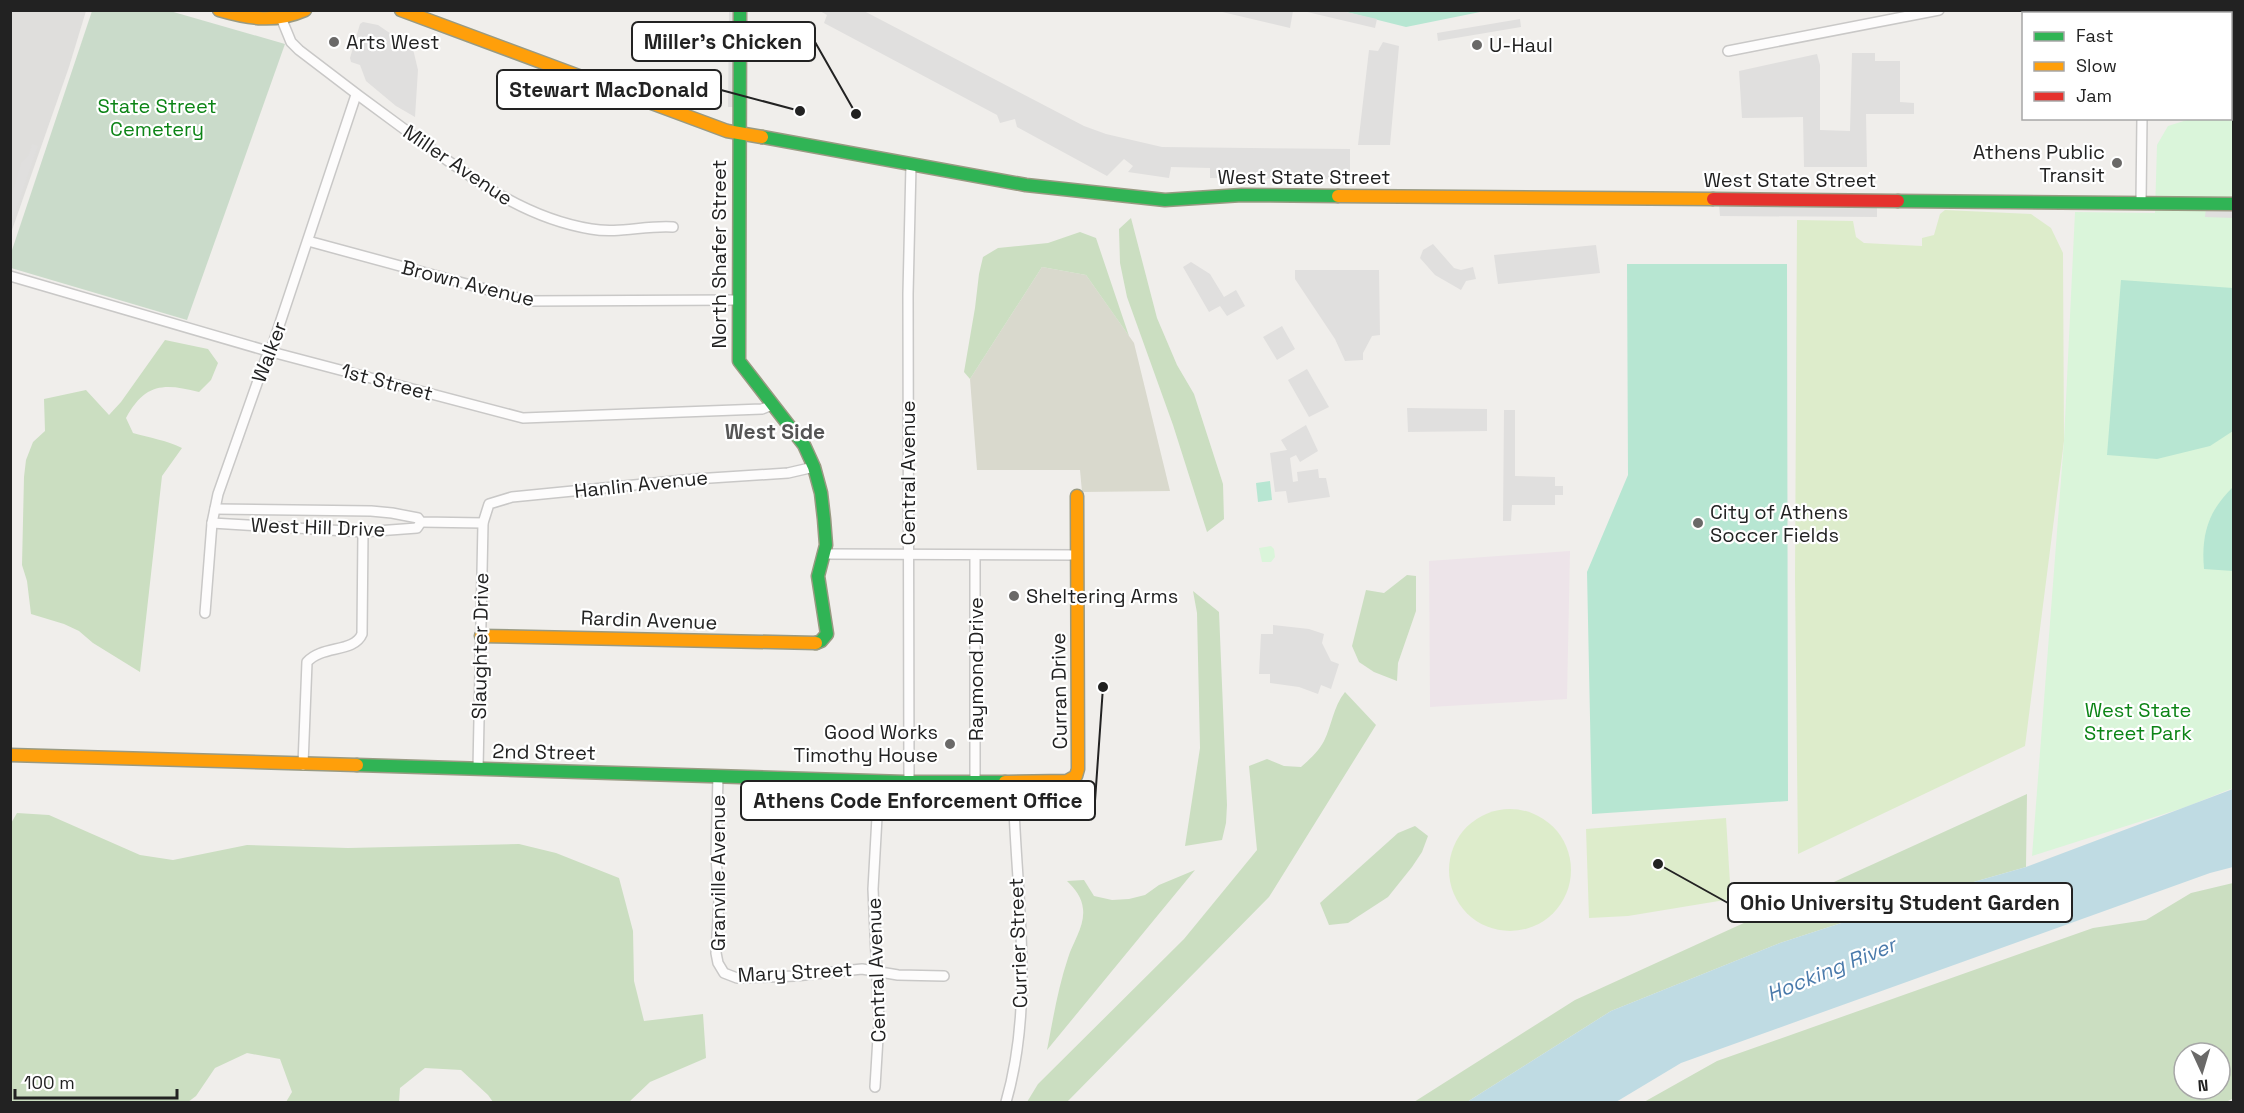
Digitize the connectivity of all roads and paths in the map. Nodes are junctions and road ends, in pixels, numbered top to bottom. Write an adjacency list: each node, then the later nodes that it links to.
1 (219, 10): 6 (street)
2 (305, 10): 6 (street)
3 (401, 10): 10 (street, West State Street)
4 (740, 10): 10 (street, North Shafer Street)
5 (1939, 10): 7 (street)
6 (282, 20): 8 (street, Miller Avenue)
7 (1728, 51)
8 (356, 95): 14 (street, Miller Avenue); 15 (street, Walker)
9 (2142, 120): 12 (street)
10 (738, 132): 11 (street, West State Street); 17 (street, North Shafer Street)
11 (911, 165): 12 (street, West State Street); 28 (street, Central Avenue)
12 (2141, 202): 13 (street, West State Street)
13 (2234, 204)
14 (673, 227)
15 (308, 241): 17 (street, Brown Avenue); 18 (street, Walker)
16 (10, 276): 18 (street, 1st Street)
17 (738, 300): 19 (street, North Shafer Street)
18 (269, 351): 19 (street, 1st Street); 22 (street, Walker)
19 (772, 405): 20 (street, North Shafer Street)
20 (814, 467): 25 (street, Hanlin Avenue); 27 (street, North Shafer Street)
21 (1077, 496): 30 (street, Curran Drive)
22 (215, 509): 23 (street, West Hill Drive); 24 (street, Walker)
23 (421, 522): 25 (street, West Hill Drive); 26 (street, West Hill Drive)
24 (212, 523): 26 (street, West Hill Drive); 31 (street, Walker)
25 (483, 523): 32 (street, Slaughter Drive)
26 (363, 532): 35 (street)
27 (824, 554): 28 (street); 33 (street, North Shafer Street)
28 (909, 554): 29 (street); 40 (street, Central Avenue)
29 (975, 555): 30 (street); 41 (street, Raymond Drive)
30 (1077, 555): 38 (street, Curran Drive)
31 (205, 613)
32 (482, 636): 33 (street, Rardin Avenue); 36 (street, Slaughter Drive)
33 (815, 643)
34 (10, 755): 35 (street, 2nd Street)
35 (303, 765): 36 (street, 2nd Street)
36 (478, 769): 37 (street, 2nd Street)
37 (718, 776): 39 (street, 2nd Street); 43 (street, Granville Avenue)
38 (1076, 777): 42 (street, 2nd Street)
39 (879, 781): 40 (street, 2nd Street); 44 (street, Central Avenue)
40 (909, 782): 41 (street, 2nd Street)
41 (975, 782): 42 (street, 2nd Street)
42 (1013, 782): 47 (street, Currier Street)
43 (721, 969): 44 (street, Mary Street)
44 (876, 971): 45 (street, Mary Street); 46 (street, Central Avenue)
45 (944, 976)
46 (875, 1087)
47 (1006, 1102)

